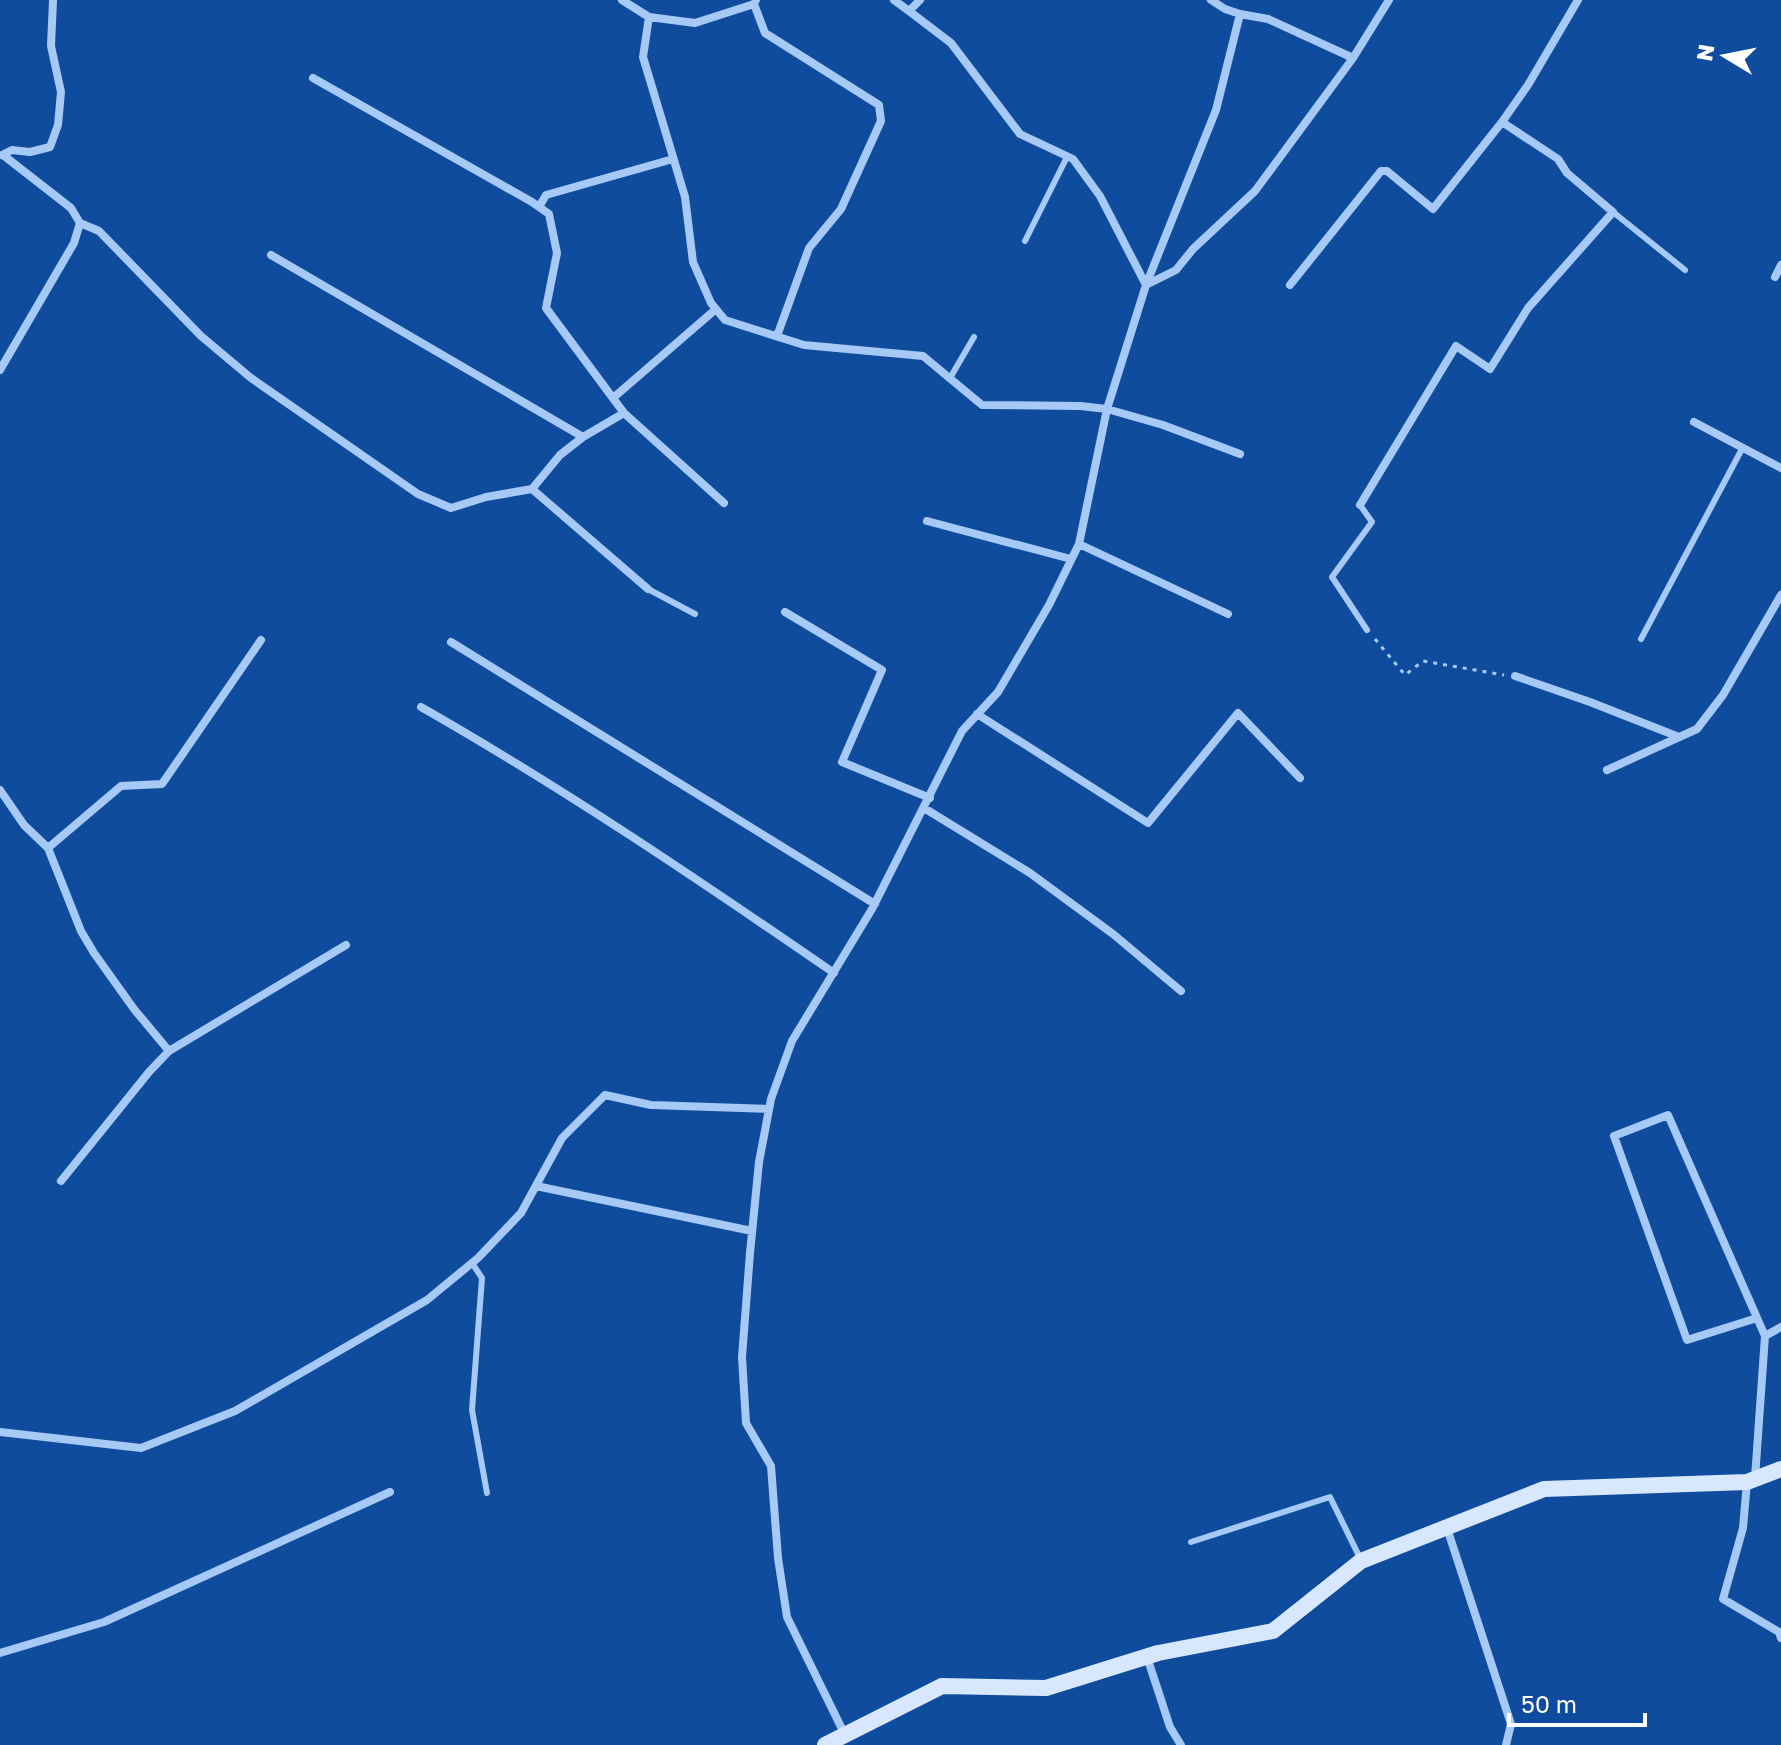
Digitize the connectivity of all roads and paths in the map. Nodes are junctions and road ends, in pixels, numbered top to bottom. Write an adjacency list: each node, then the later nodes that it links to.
1 (53, 0): 15 (street)
2 (622, 0): 11 (street)
3 (894, 0): 9 (street)
4 (920, 0): 9 (street)
5 (1211, 0): 10 (street)
6 (1389, 0): 12 (street)
7 (1578, 0): 14 (street)
8 (755, 2): 11 (street); 29 (street)
9 (909, 11): 16 (street)
10 (1240, 14): 12 (street); 26 (street)
11 (649, 17): 17 (street)
12 (1353, 58): 26 (street)
13 (313, 78): 18 (street)
14 (1502, 122): 19 (street); 27 (street)
15 (2, 156): 20 (street)
16 (1067, 157): 21 (lane); 26 (street)
17 (673, 159): 18 (street); 28 (street)
18 (539, 207): 33 (street)
19 (1613, 212): 24 (lane); 43 (street)
20 (80, 223): 31 (street); 41 (street)
21 (1025, 241)
22 (271, 255): 37 (street)
23 (1781, 265): 25 (street)
24 (1685, 270)
25 (1775, 277)
26 (1146, 285): 34 (street)
27 (1290, 285)
28 (716, 309): 29 (street); 33 (street)
29 (777, 336): 32 (street)
30 (974, 337): 32 (lane)
31 (0, 370)
32 (950, 378): 34 (street)
33 (613, 398): 35 (street)
34 (1107, 409): 39 (street); 45 (street)
35 (624, 413): 37 (street); 42 (street)
36 (1694, 422): 38 (street)
37 (583, 437): 41 (street)
38 (1743, 447): 40 (street); 53 (lane)
39 (1240, 454)
40 (1781, 468)
41 (532, 489): 47 (street)
42 (724, 503)
43 (1360, 505): 52 (lane)
44 (927, 521): 46 (street)
45 (1079, 544): 46 (street); 51 (street)
46 (1071, 559): 58 (street)
47 (648, 589): 50 (lane)
48 (1781, 595): 59 (street)
49 (785, 612): 63 (street)
50 (695, 614)
51 (1228, 614)
52 (1367, 630): 56 (path)
53 (1641, 639)
54 (261, 640): 65 (street)
55 (451, 642): 66 (street)
56 (1515, 676): 59 (street)
57 (421, 707): 68 (street)
58 (977, 714): 61 (street); 63 (street)
59 (1679, 737): 60 (street)
60 (1607, 770)
61 (1300, 778)
62 (0, 790): 65 (street)
63 (930, 798): 64 (street)
64 (924, 808): 66 (street); 69 (street)
65 (48, 848): 70 (street)
66 (875, 904): 68 (street)
67 (346, 945): 70 (street)
68 (834, 973): 71 (street)
69 (1181, 991)
70 (169, 1051): 72 (street)
71 (769, 1109): 73 (street); 74 (street)
72 (61, 1181)
73 (536, 1186): 74 (street); 75 (street)
74 (752, 1231): 90 (street)
75 (472, 1263): 79 (street); 83 (lane)
76 (1757, 1318): 76 (street); 78 (street)
77 (1781, 1327): 78 (street)
78 (1765, 1336): 81 (street)
79 (0, 1432)
80 (1781, 1469): 81 (street)
81 (1751, 1480): 84 (street); 87 (street)
82 (390, 1492): 88 (street)
83 (487, 1493)
84 (1447, 1528): 86 (street); 93 (street)
85 (1191, 1542): 86 (lane)
86 (1361, 1561): 89 (street)
87 (1781, 1638)
88 (0, 1653)
89 (1147, 1656): 90 (street); 92 (street)
90 (845, 1735): 91 (street)
91 (825, 1745)
92 (1181, 1745)
93 (1506, 1745)

